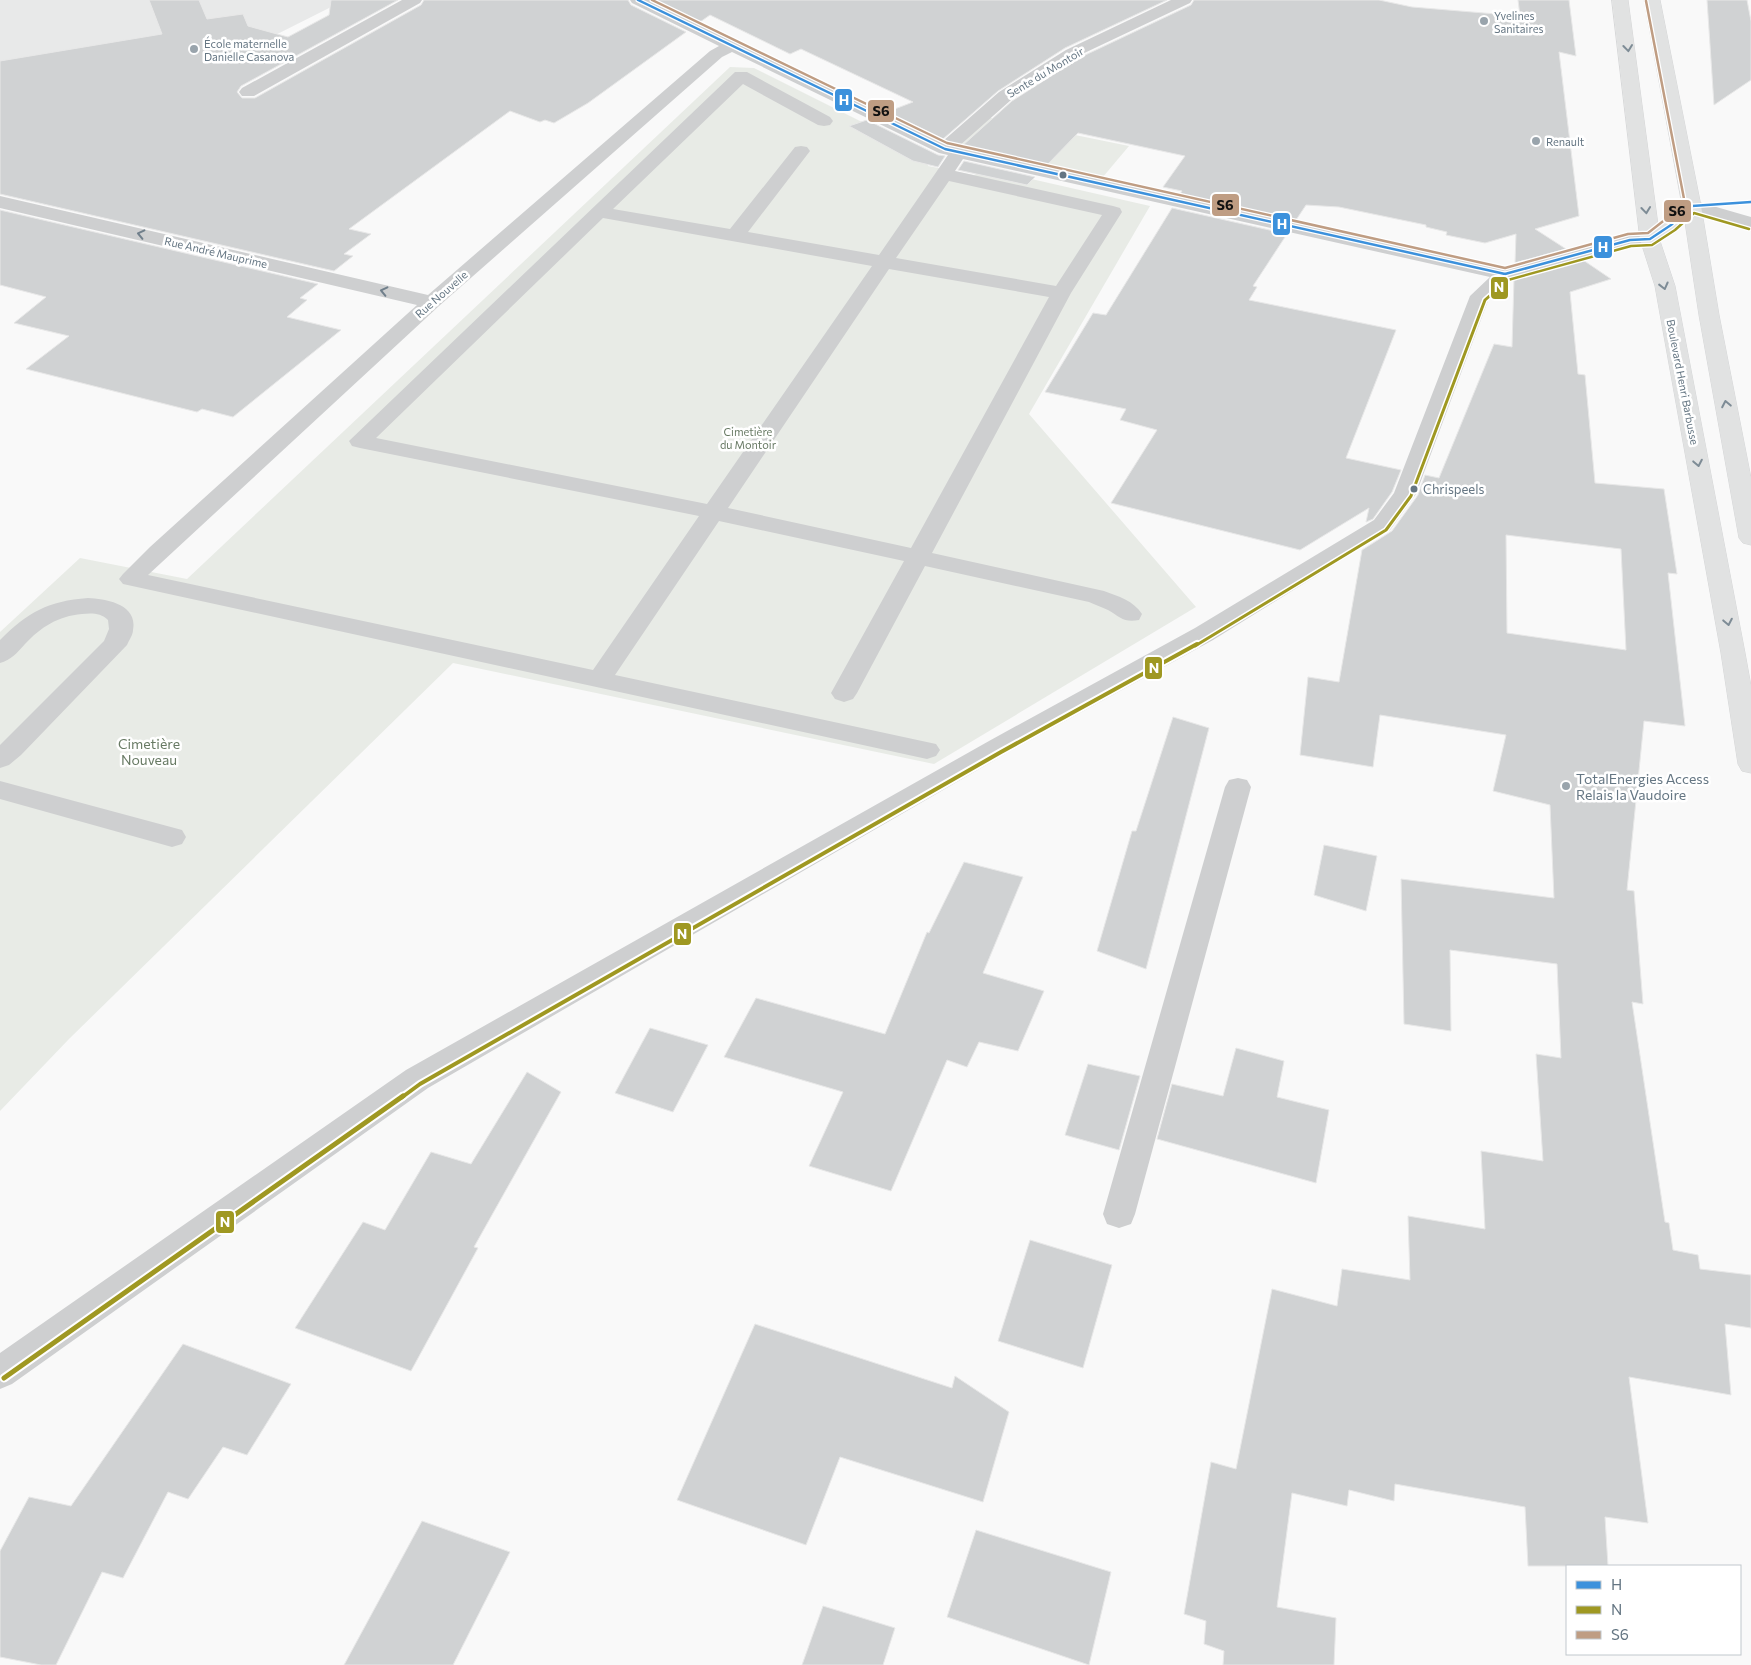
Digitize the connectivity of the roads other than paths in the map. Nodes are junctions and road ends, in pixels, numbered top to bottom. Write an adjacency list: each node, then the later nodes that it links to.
1 (414, 0): 7 (street)
2 (638, 0): 6 (street)
3 (1184, 0): 9 (street, Sente du Montoir)
4 (1620, 0): 18 (main road, Boulevard Henri Barbusse, one-way to 18)
5 (1652, 0): 14 (main road)
6 (732, 45): 9 (street); 22 (street, Rue Nouvelle)
7 (248, 92)
8 (824, 121): 15 (street)
9 (952, 150): 11 (street, Sente du Montoir); 20 (street)
10 (800, 151): 17 (street)
11 (944, 174): 19 (street, Sente du Montoir); 21 (street)
12 (0, 202): 22 (street, Rue André Mauprime, one-way to 12)
13 (1751, 202): 14 (street)
14 (1692, 206): 16 (street); 18 (main road); 24 (main road, one-way to 14)
15 (599, 212): 17 (street); 23 (street)
16 (1751, 222)
17 (735, 236): 19 (street)
18 (1650, 239): 20 (street); 34 (main road, Boulevard Henri Barbusse, one-way to 34)
19 (884, 262): 21 (street); 23 (street, Sente du Montoir)
20 (1505, 274): 39 (street)
21 (1061, 293): 25 (street)
22 (432, 302): 26 (street, Rue Nouvelle)
23 (712, 512): 25 (street); 30 (street, Sente du Montoir)
24 (1751, 538)
25 (918, 557): 28 (street); 31 (street)
26 (131, 579): 27 (street, Rue Nouvelle); 30 (street)
27 (101, 606): 29 (street); 33 (street)
28 (1130, 614)
29 (0, 655)
30 (599, 680): 32 (street)
31 (844, 693)
32 (927, 750)
33 (0, 759)
34 (1751, 764)
35 (1238, 788): 38 (street)
36 (0, 790): 37 (street)
37 (172, 836)
38 (1119, 1214)
39 (0, 1373)

